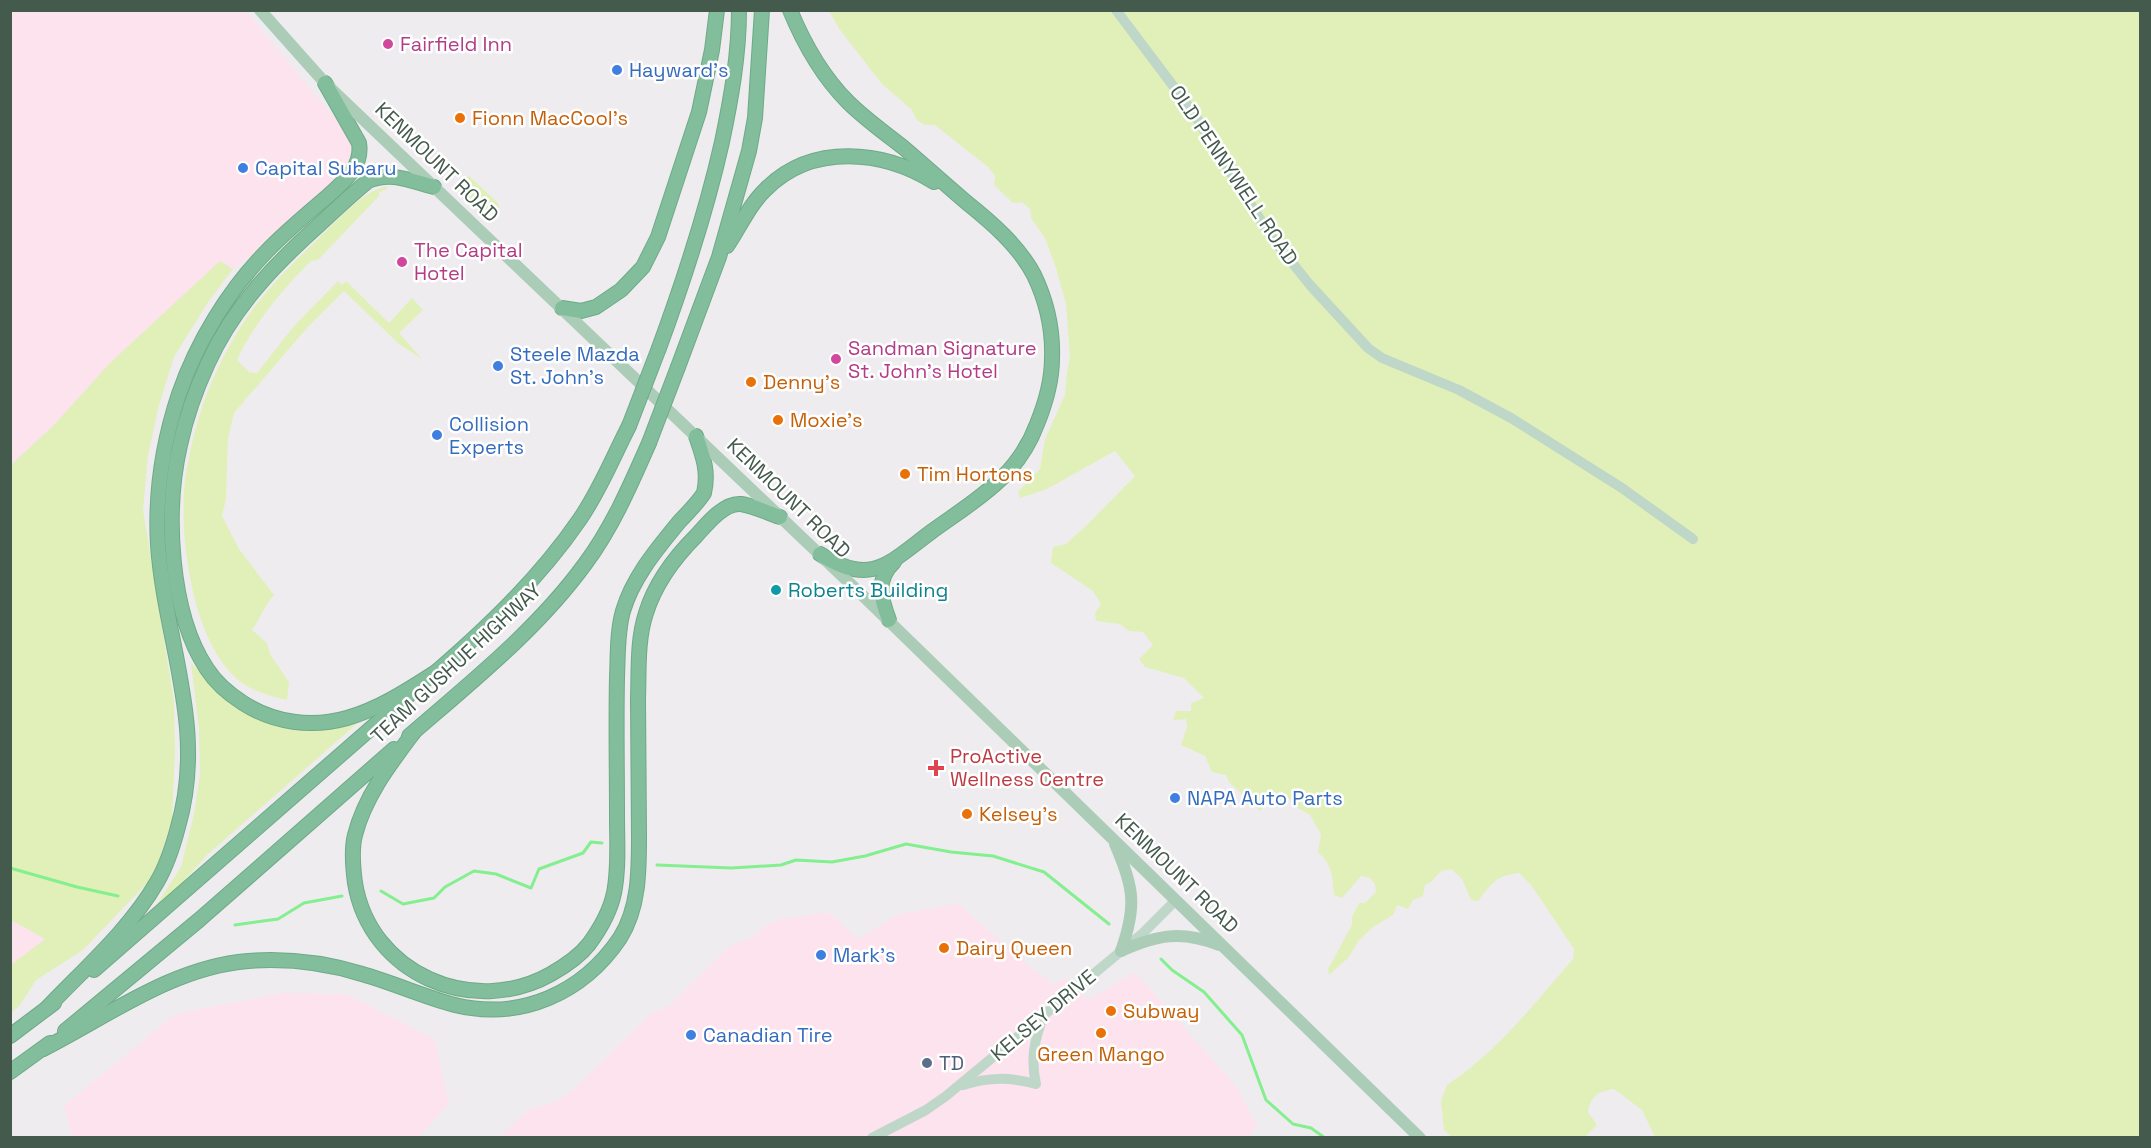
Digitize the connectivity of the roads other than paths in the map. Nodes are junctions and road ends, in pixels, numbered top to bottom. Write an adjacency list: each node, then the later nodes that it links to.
1 (260, 10): 7 (main road, KENMOUNT ROAD)
2 (717, 10): 11 (highway)
3 (739, 10): 18 (highway, TEAM GUSHUE HIGHWAY, bridge)
4 (762, 10): 10 (highway, TEAM GUSHUE HIGHWAY)
5 (790, 10): 9 (highway)
6 (1116, 10): 14 (street, OLD PENNYWELL ROAD)
7 (325, 83): 8 (main road, KENMOUNT ROAD); 24 (highway)
8 (434, 188): 11 (main road, KENMOUNT ROAD); 18 (highway)
9 (967, 202): 10 (highway); 15 (highway)
10 (719, 257): 19 (highway, TEAM GUSHUE HIGHWAY, bridge)
11 (562, 308): 12 (main road, KENMOUNT ROAD)
12 (696, 436): 13 (main road, KENMOUNT ROAD); 19 (highway)
13 (780, 518): 16 (main road, KENMOUNT ROAD); 27 (highway)
14 (1693, 539)
15 (909, 549): 16 (highway); 17 (highway)
16 (820, 554): 17 (main road, KENMOUNT ROAD)
17 (889, 620): 20 (main road, KENMOUNT ROAD)
18 (436, 672): 24 (highway, TEAM GUSHUE HIGHWAY)
19 (414, 732): 27 (highway, TEAM GUSHUE HIGHWAY)
20 (1112, 838): 21 (main road, KENMOUNT ROAD); 23 (main road)
21 (1176, 900): 22 (main road, KENMOUNT ROAD); 23 (street, KELSEY DRIVE)
22 (1226, 948): 23 (main road); 31 (main road, KENMOUNT ROAD)
23 (1121, 951): 25 (street, KELSEY DRIVE)
24 (48, 1008): 26 (highway, TEAM GUSHUE HIGHWAY)
25 (1044, 1014): 29 (street, KELSEY DRIVE); 29 (street)
26 (10, 1036)
27 (43, 1049): 28 (highway, TEAM GUSHUE HIGHWAY)
28 (10, 1072)
29 (957, 1087): 30 (street, KELSEY DRIVE)
30 (872, 1137)
31 (1420, 1137)

